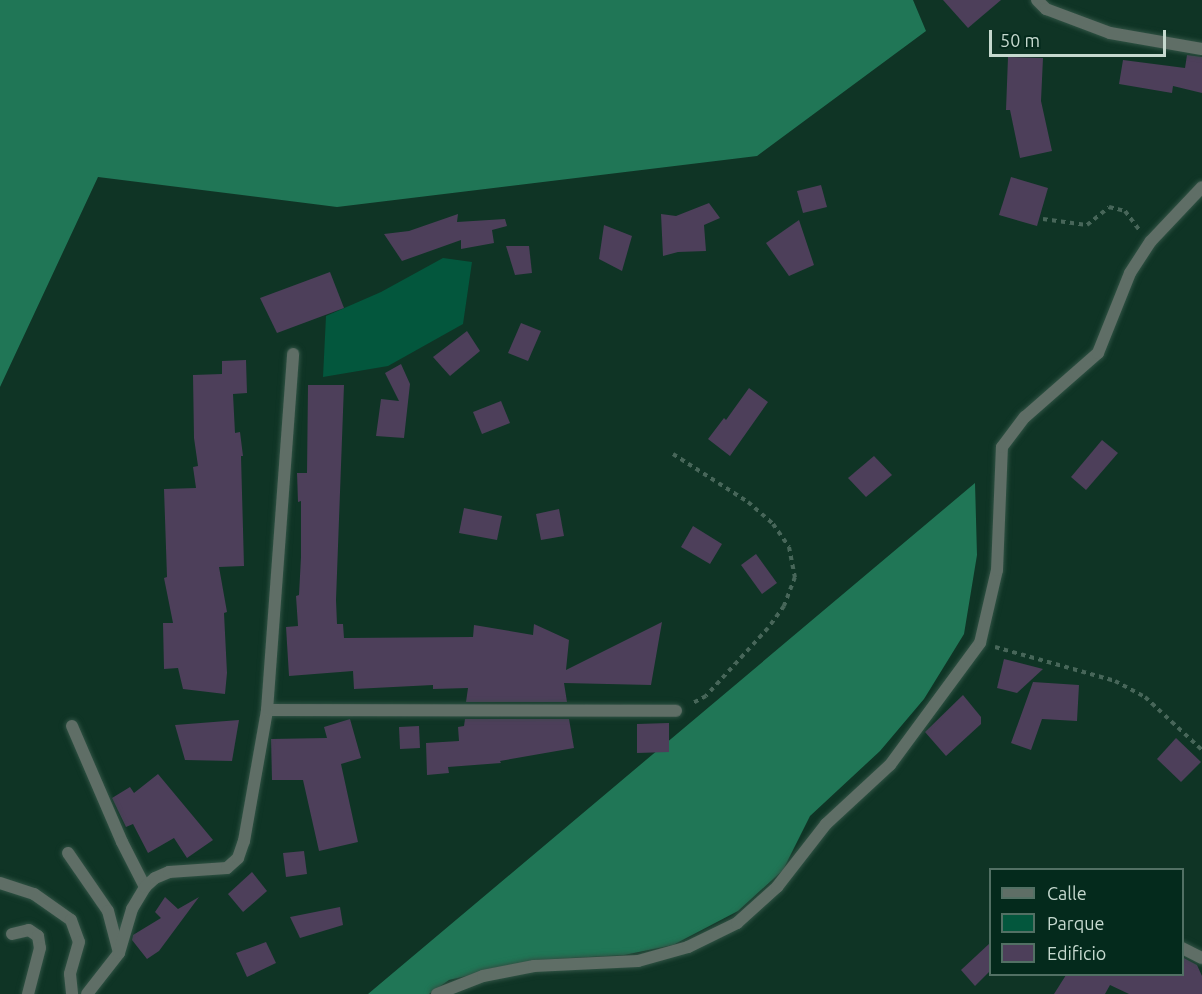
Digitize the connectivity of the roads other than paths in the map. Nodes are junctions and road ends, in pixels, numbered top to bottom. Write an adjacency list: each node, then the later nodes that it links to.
1 (1036, 0): 2 (street)
2 (1202, 49)
3 (1202, 187): 18 (street)
4 (293, 354): 5 (street)
5 (267, 710): 6 (street); 10 (street)
6 (676, 711)
7 (72, 726): 10 (street)
8 (68, 853): 13 (street)
9 (0, 883): 16 (street)
10 (145, 887): 13 (street)
11 (12, 934): 15 (street)
12 (1184, 949): 14 (street)
13 (119, 953): 17 (street)
14 (1202, 958)
15 (28, 994)
16 (72, 994)
17 (87, 994)
18 (437, 994)

